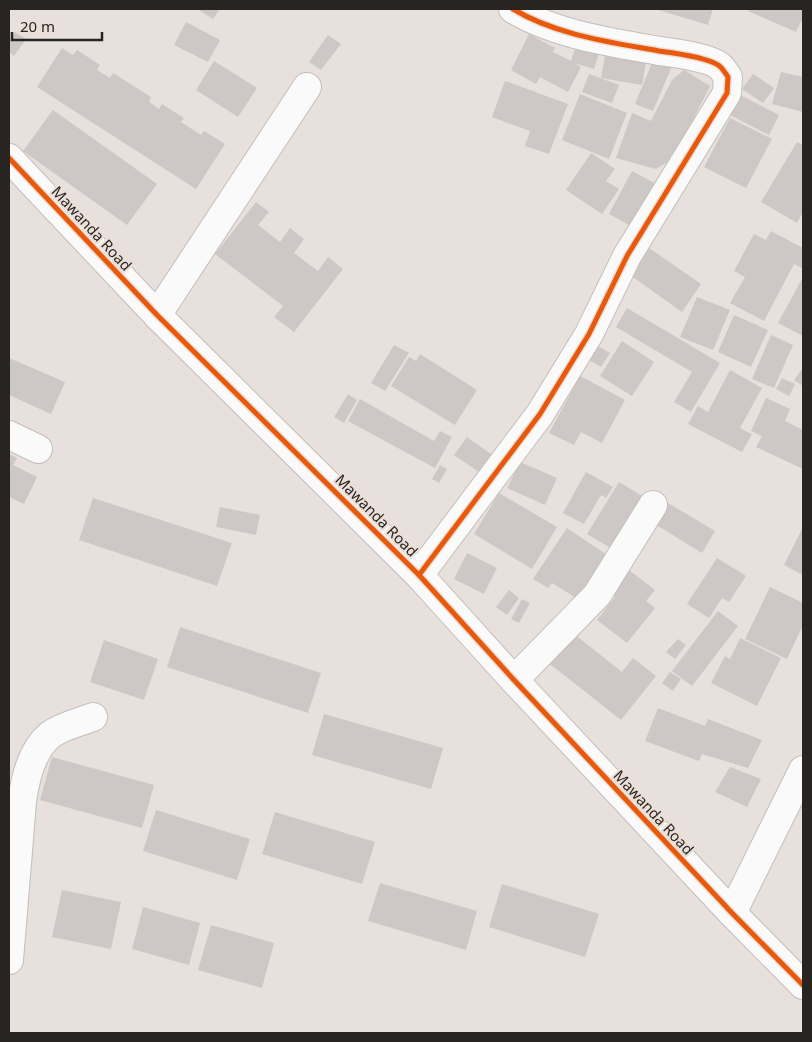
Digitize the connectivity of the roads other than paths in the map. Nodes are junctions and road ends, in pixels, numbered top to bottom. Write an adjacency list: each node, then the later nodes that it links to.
1 (513, 9): 8 (street)
2 (307, 87): 4 (street)
3 (9, 158): 4 (street, Mawanda Road)
4 (158, 315): 8 (street, Mawanda Road)
5 (9, 435): 6 (street)
6 (38, 449)
7 (653, 505): 9 (street)
8 (420, 575): 9 (street, Mawanda Road)
9 (514, 680): 12 (street, Mawanda Road)
10 (93, 717): 13 (street)
11 (803, 770): 12 (street)
12 (732, 913): 14 (street, Mawanda Road)
13 (9, 960)
14 (803, 985)

